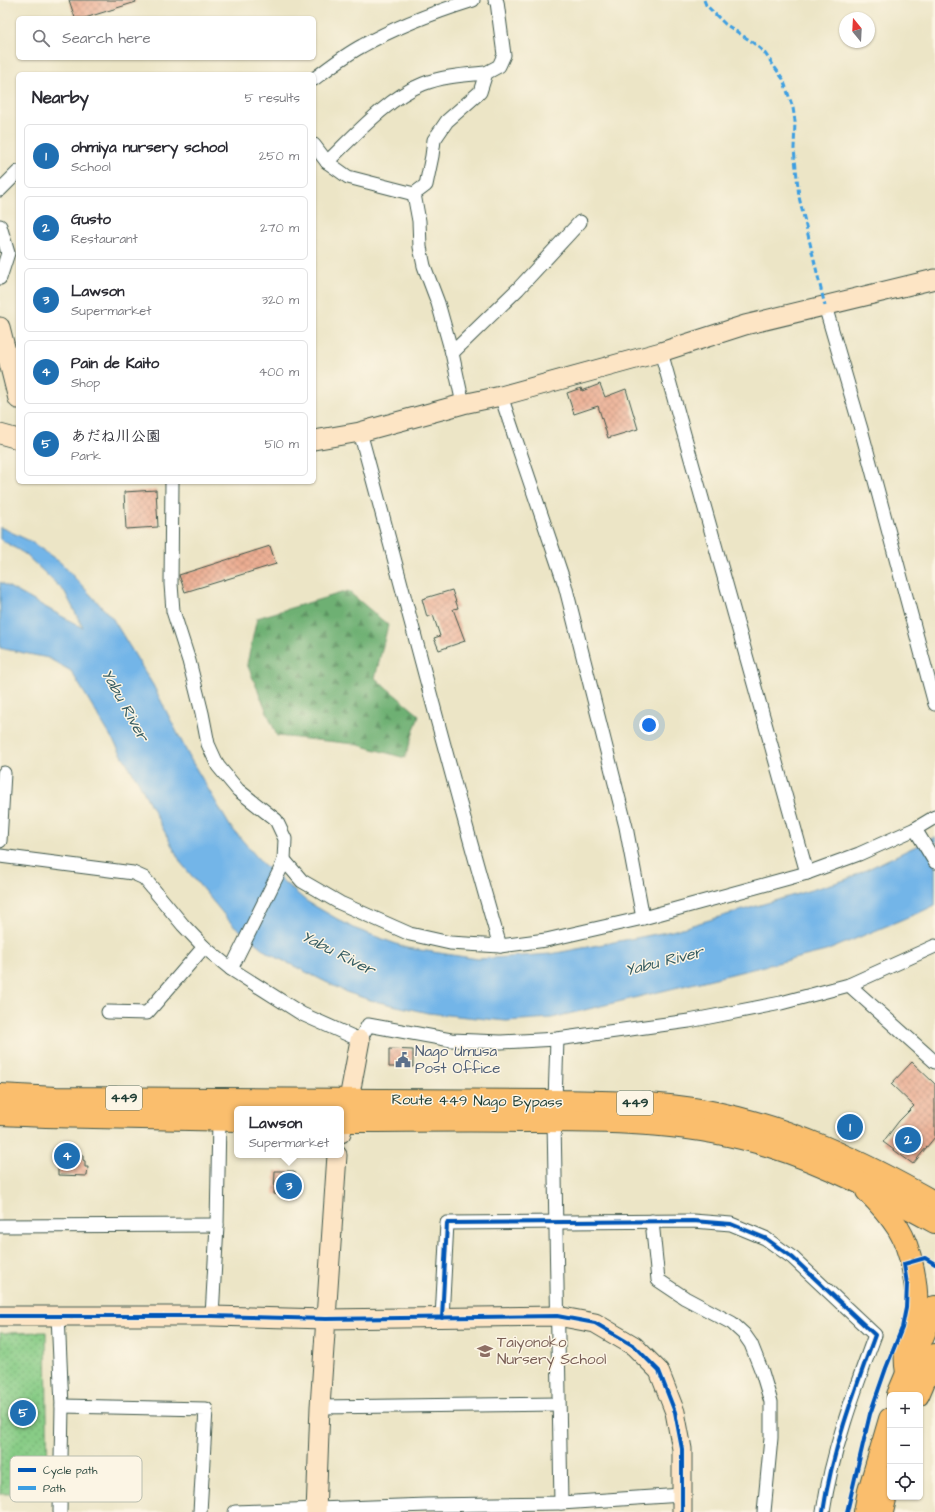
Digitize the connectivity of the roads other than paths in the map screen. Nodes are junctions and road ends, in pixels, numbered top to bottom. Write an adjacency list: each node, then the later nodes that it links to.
1 (473, 0): 4 (street)
2 (497, 1): 3 (street)
3 (486, 73): 6 (street); 9 (street)
4 (316, 78)
5 (316, 148): 6 (street)
6 (326, 162): 9 (street)
7 (16, 174): 8 (street)
8 (0, 190)
9 (414, 194): 17 (street)
10 (580, 222): 17 (street)
11 (0, 226): 12 (street)
12 (0, 278)
13 (935, 279): 14 (street)
14 (825, 306): 16 (street); 26 (street)
15 (0, 327): 18 (street)
16 (661, 352): 19 (street); 34 (street)
17 (452, 353): 20 (street)
18 (16, 391)
19 (501, 396): 20 (street); 35 (street)
20 (463, 404): 21 (street)
21 (360, 432): 24 (street); 36 (street)
22 (0, 434): 23 (street)
23 (16, 438)
24 (316, 440)
25 (172, 484): 33 (street)
26 (935, 704)
27 (4, 773): 30 (street)
28 (935, 817): 29 (street)
29 (918, 832): 32 (street); 34 (street)
30 (0, 841)
31 (0, 856): 38 (street)
32 (935, 862)
33 (282, 864): 36 (street); 39 (street)
34 (807, 873): 35 (street)
35 (643, 918): 36 (street)
36 (500, 946)
37 (935, 946): 40 (street)
38 (204, 947): 39 (street); 41 (street)
39 (231, 969): 43 (street)
40 (849, 985): 42 (street); 44 (street)
41 (108, 1012)
42 (557, 1039): 43 (street); 47 (street)
43 (360, 1040): 46 (street)
44 (935, 1062)
45 (0, 1095): 46 (highway, Route 449 Nago Bypass / 449)
46 (350, 1099): 47 (highway, Route 449 Nago Bypass / 449); 49 (street)
47 (554, 1111): 51 (highway, Route 449 Nago Bypass / 449); 53 (highway, Route 449 Nago Bypass / 449); 54 (highway, Route 449 Nago Bypass / 449); 55 (street)
48 (0, 1114): 50 (highway, 449)
49 (344, 1118)
50 (228, 1120): 58 (street)
51 (344, 1125)
52 (337, 1158): 66 (street)
53 (855, 1180): 57 (highway, Route 449 Nago Bypass / 449); 68 (highway)
54 (935, 1203)
55 (556, 1222): 56 (street); 64 (street); 65 (street)
56 (652, 1222): 85 (street); 86 (street)
57 (935, 1222)
58 (217, 1225): 59 (street); 63 (street)
59 (0, 1226)
60 (935, 1307): 68 (highway)
61 (58, 1315): 62 (street); 63 (street); 72 (street)
62 (0, 1316)
63 (212, 1316): 66 (street)
64 (557, 1316): 65 (street); 71 (street); 79 (street)
65 (442, 1318): 66 (street)
66 (326, 1320): 73 (street)
67 (935, 1355): 70 (highway)
68 (907, 1373): 69 (highway)
69 (899, 1392)
70 (919, 1392)
71 (558, 1404): 73 (street); 78 (street)
72 (62, 1406): 75 (street); 83 (street)
73 (320, 1407): 81 (street)
74 (887, 1428): 87 (highway)
75 (61, 1456)
76 (887, 1491): 88 (highway)
77 (60, 1502): 82 (street)
78 (561, 1503): 79 (street); 80 (street)
79 (682, 1504)
80 (427, 1508): 81 (street)
81 (316, 1511): 84 (street)
82 (60, 1512)
83 (200, 1512)
84 (236, 1512)
85 (764, 1512)
86 (823, 1512)
87 (865, 1512)
88 (882, 1512)

